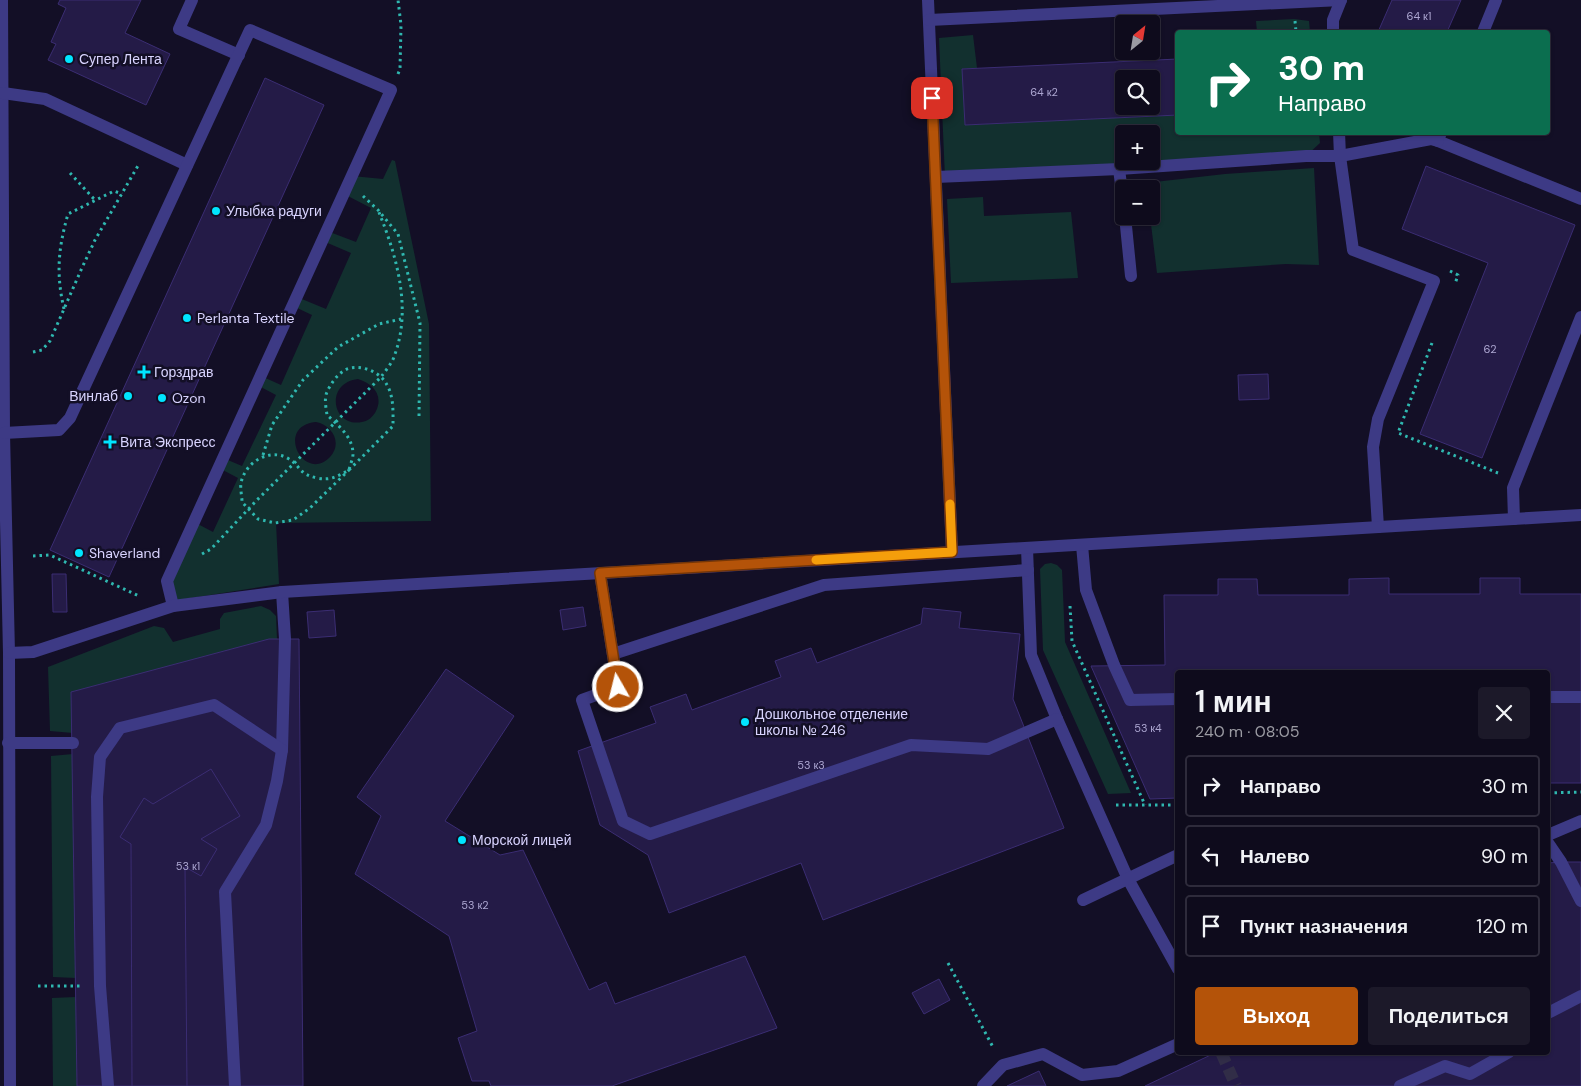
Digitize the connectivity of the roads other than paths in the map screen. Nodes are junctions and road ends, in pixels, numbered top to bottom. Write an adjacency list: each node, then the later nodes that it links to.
1 (2, 0): 10 (street)
2 (192, 0): 9 (street)
3 (928, 0): 6 (street)
4 (1341, 0): 6 (street); 7 (street)
5 (1496, 0): 8 (street)
6 (929, 20): 17 (street)
7 (1333, 30)
8 (1484, 30)
9 (239, 55): 14 (street); 32 (street)
10 (2, 93): 14 (street); 22 (street)
11 (1339, 135): 13 (street)
12 (1439, 137): 13 (street); 18 (street)
13 (1340, 156): 15 (street); 25 (street)
14 (187, 165): 22 (street)
15 (1160, 166)
16 (1115, 169): 17 (street)
17 (936, 177): 28 (street)
18 (1581, 199)
19 (1125, 225): 20 (street)
20 (1130, 276)
21 (1581, 317): 24 (street)
22 (4, 433): 33 (street)
23 (1581, 515): 24 (street)
24 (1514, 519): 25 (street)
25 (1378, 527): 26 (street)
26 (1082, 544): 27 (street); 37 (street)
27 (1027, 548): 28 (street); 29 (street)
28 (952, 552): 30 (street)
29 (1028, 570): 34 (street); 38 (street)
30 (600, 573): 31 (street); 34 (street)
31 (282, 592): 32 (street); 41 (street)
32 (173, 606): 33 (street)
33 (9, 653): 39 (street)
34 (613, 654): 38 (street)
35 (1550, 697): 36 (street)
36 (1581, 697)
37 (1175, 699)
38 (1057, 718): 46 (street)
39 (8, 743): 40 (street); 54 (street)
40 (73, 743)
41 (282, 750): 55 (street); 56 (street)
42 (1581, 821): 43 (street)
43 (1550, 834)
44 (1550, 845): 48 (street)
45 (1175, 856): 46 (street)
46 (1128, 879): 47 (street); 49 (street)
47 (1083, 900)
48 (1581, 901)
49 (1175, 965)
50 (1581, 996): 51 (street)
51 (1550, 1011)
52 (1175, 1045): 57 (street)
53 (1505, 1055): 58 (street)
54 (10, 1086)
55 (108, 1086)
56 (235, 1086)
57 (983, 1086)
58 (1400, 1086)

